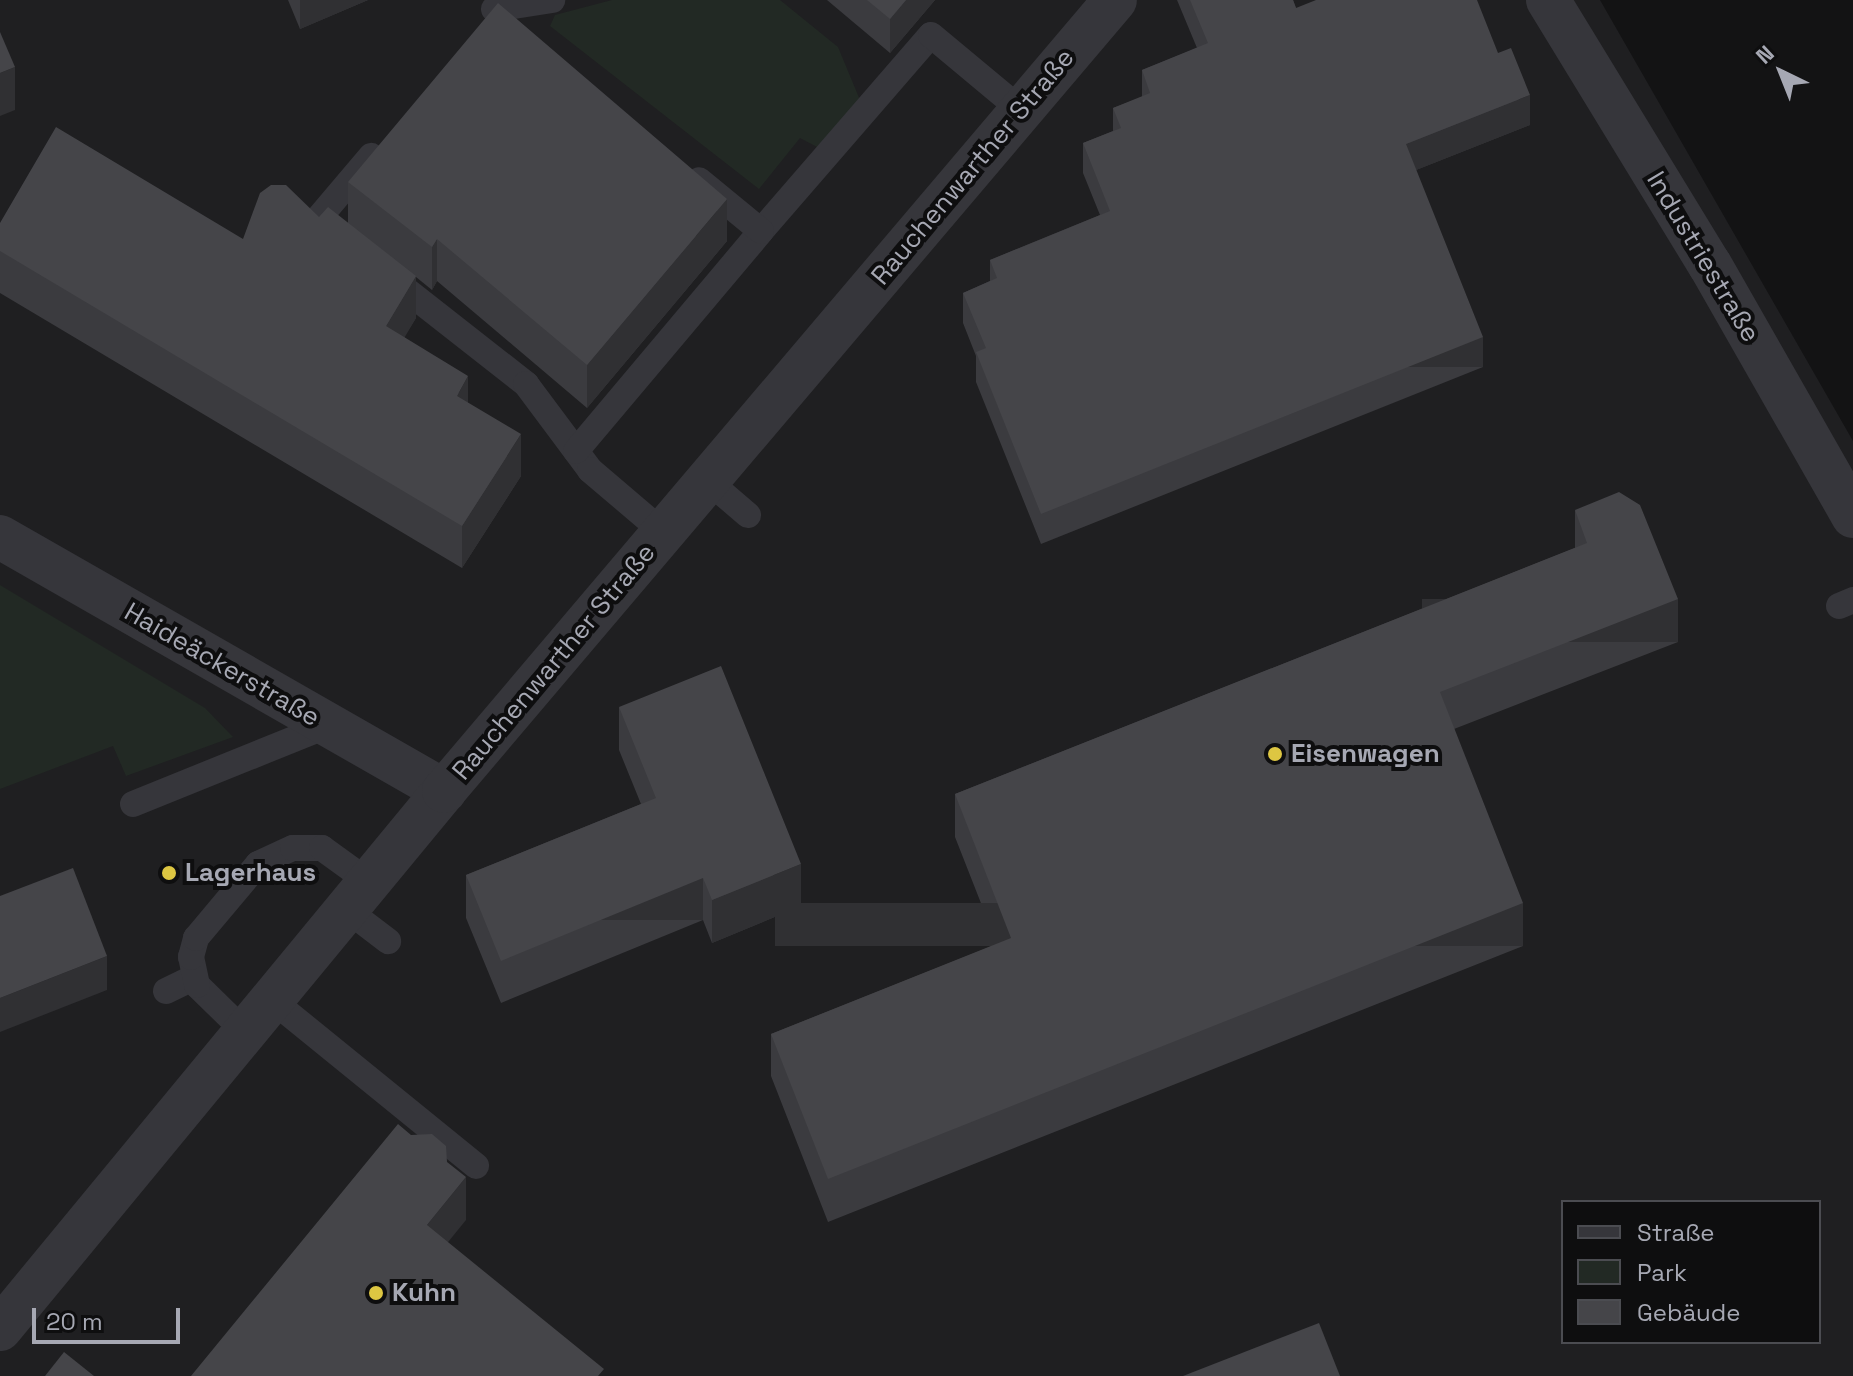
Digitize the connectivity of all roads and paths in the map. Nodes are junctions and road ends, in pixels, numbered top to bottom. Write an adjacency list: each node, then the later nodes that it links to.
1 (552, 0): 4 (lane)
2 (1115, 0): 7 (street, Rauchenwarther Straße)
3 (1548, 0): 14 (street, Industriestraße)
4 (494, 9): 5 (lane); 6 (lane)
5 (518, 29)
6 (475, 32)
7 (1021, 110): 10 (lane); 12 (street, Rauchenwarther Straße)
8 (386, 138): 11 (lane)
9 (676, 160): 10 (lane)
10 (761, 231): 11 (lane)
11 (576, 451): 15 (lane)
12 (707, 480): 13 (lane); 15 (street, Rauchenwarther Straße)
13 (748, 515)
14 (1853, 516)
15 (664, 533): 18 (street, Rauchenwarther Straße)
16 (0, 537): 17 (street, Haideäckerstraße)
17 (326, 726): 18 (street, Haideäckerstraße); 19 (lane)
18 (444, 791): 20 (street, Rauchenwarther Straße)
19 (133, 804)
20 (358, 895): 21 (lane); 22 (lane); 24 (street, Rauchenwarther Straße)
21 (388, 941)
22 (195, 977): 23 (lane); 24 (lane)
23 (166, 991)
24 (259, 1016): 25 (lane); 26 (street, Rauchenwarther Straße)
25 (476, 1166)
26 (0, 1329)

